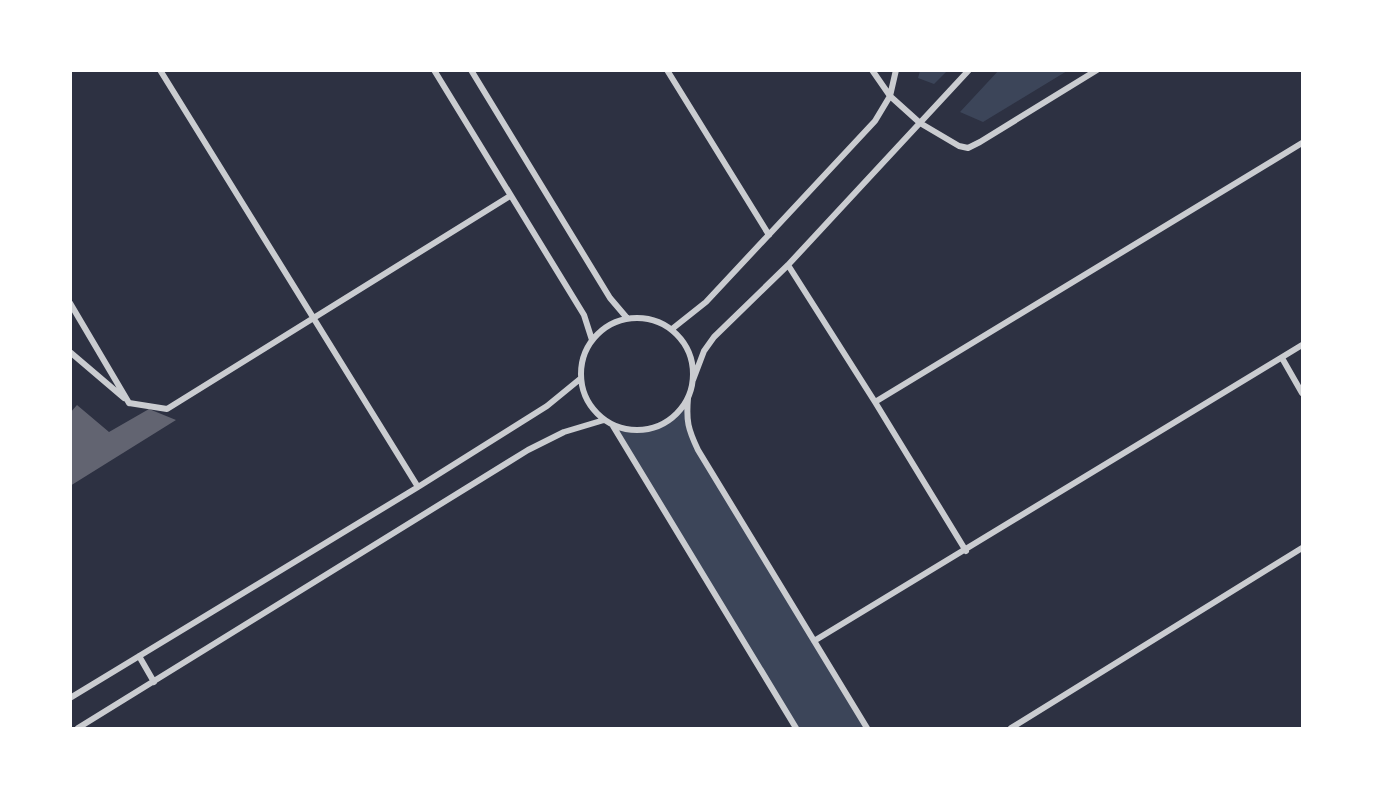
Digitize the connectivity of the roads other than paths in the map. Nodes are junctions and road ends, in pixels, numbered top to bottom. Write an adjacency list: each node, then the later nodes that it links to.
1 (160, 70): 16 (street)
2 (434, 70): 12 (street)
3 (471, 70): 17 (street)
4 (667, 70): 13 (street)
5 (872, 70): 9 (street)
6 (896, 70): 9 (street)
7 (969, 70): 10 (street)
8 (1097, 70): 10 (street)
9 (890, 96): 10 (street); 13 (street)
10 (920, 123): 14 (street)
11 (1302, 143): 27 (street)
12 (510, 196): 16 (street); 19 (street)
13 (769, 235): 18 (street)
14 (788, 265): 24 (street); 27 (street)
15 (70, 303): 28 (street)
16 (314, 318): 28 (street); 31 (street)
17 (627, 318): 18 (street); 19 (street)
18 (672, 329): 24 (street)
19 (592, 340): 23 (street)
20 (1302, 345): 22 (street)
21 (70, 352): 28 (street)
22 (1282, 358): 25 (street); 33 (street)
23 (580, 379): 29 (street); 31 (street)
24 (693, 380): 26 (street)
25 (1302, 393)
26 (688, 398): 30 (street); 34 (street)
27 (875, 402): 33 (street)
28 (129, 403)
29 (603, 420): 30 (street); 36 (street)
30 (613, 425): 39 (street)
31 (418, 487): 35 (street)
32 (1302, 548): 41 (street)
33 (966, 551): 34 (street)
34 (814, 642): 40 (street)
35 (139, 656): 36 (street); 37 (street)
36 (154, 682): 38 (street)
37 (70, 699)
38 (78, 729)
39 (796, 729)
40 (867, 729)
41 (1011, 729)

